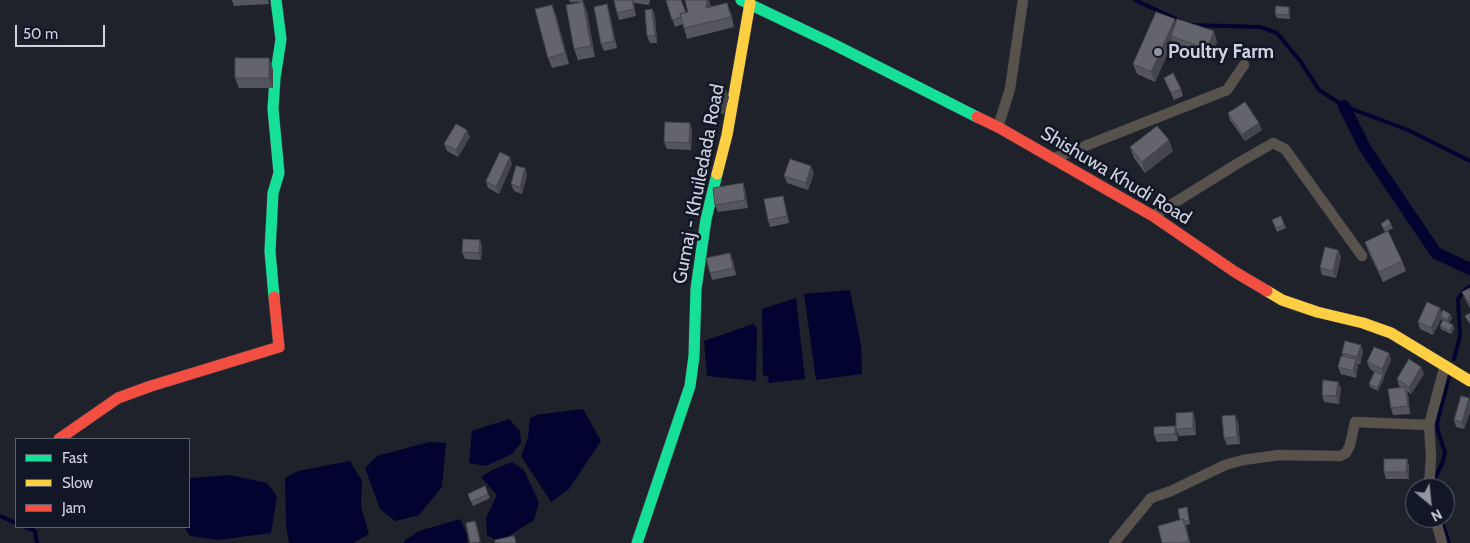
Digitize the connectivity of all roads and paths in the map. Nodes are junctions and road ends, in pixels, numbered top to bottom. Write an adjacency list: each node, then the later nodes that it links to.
1 (276, 0): 12 (street)
2 (1023, 0): 5 (street)
3 (746, 2): 5 (street, Shishuwa Khudi Road); 15 (street, Gumaj - Khuiledada Road)
4 (1244, 65): 6 (street)
5 (998, 127): 6 (street, Shishuwa Khudi Road)
6 (1052, 159): 7 (street, Shishuwa Khudi Road)
7 (1153, 216): 8 (street); 9 (street, Shishuwa Khudi Road)
8 (1362, 256)
9 (1445, 365): 10 (street, Shishuwa Khudi Road); 11 (street)
10 (1470, 381)
11 (1429, 425): 13 (street); 16 (street)
12 (60, 438)
13 (1430, 478)
14 (1438, 528): 17 (street)
15 (638, 543)
16 (1114, 543)
17 (1442, 543)

